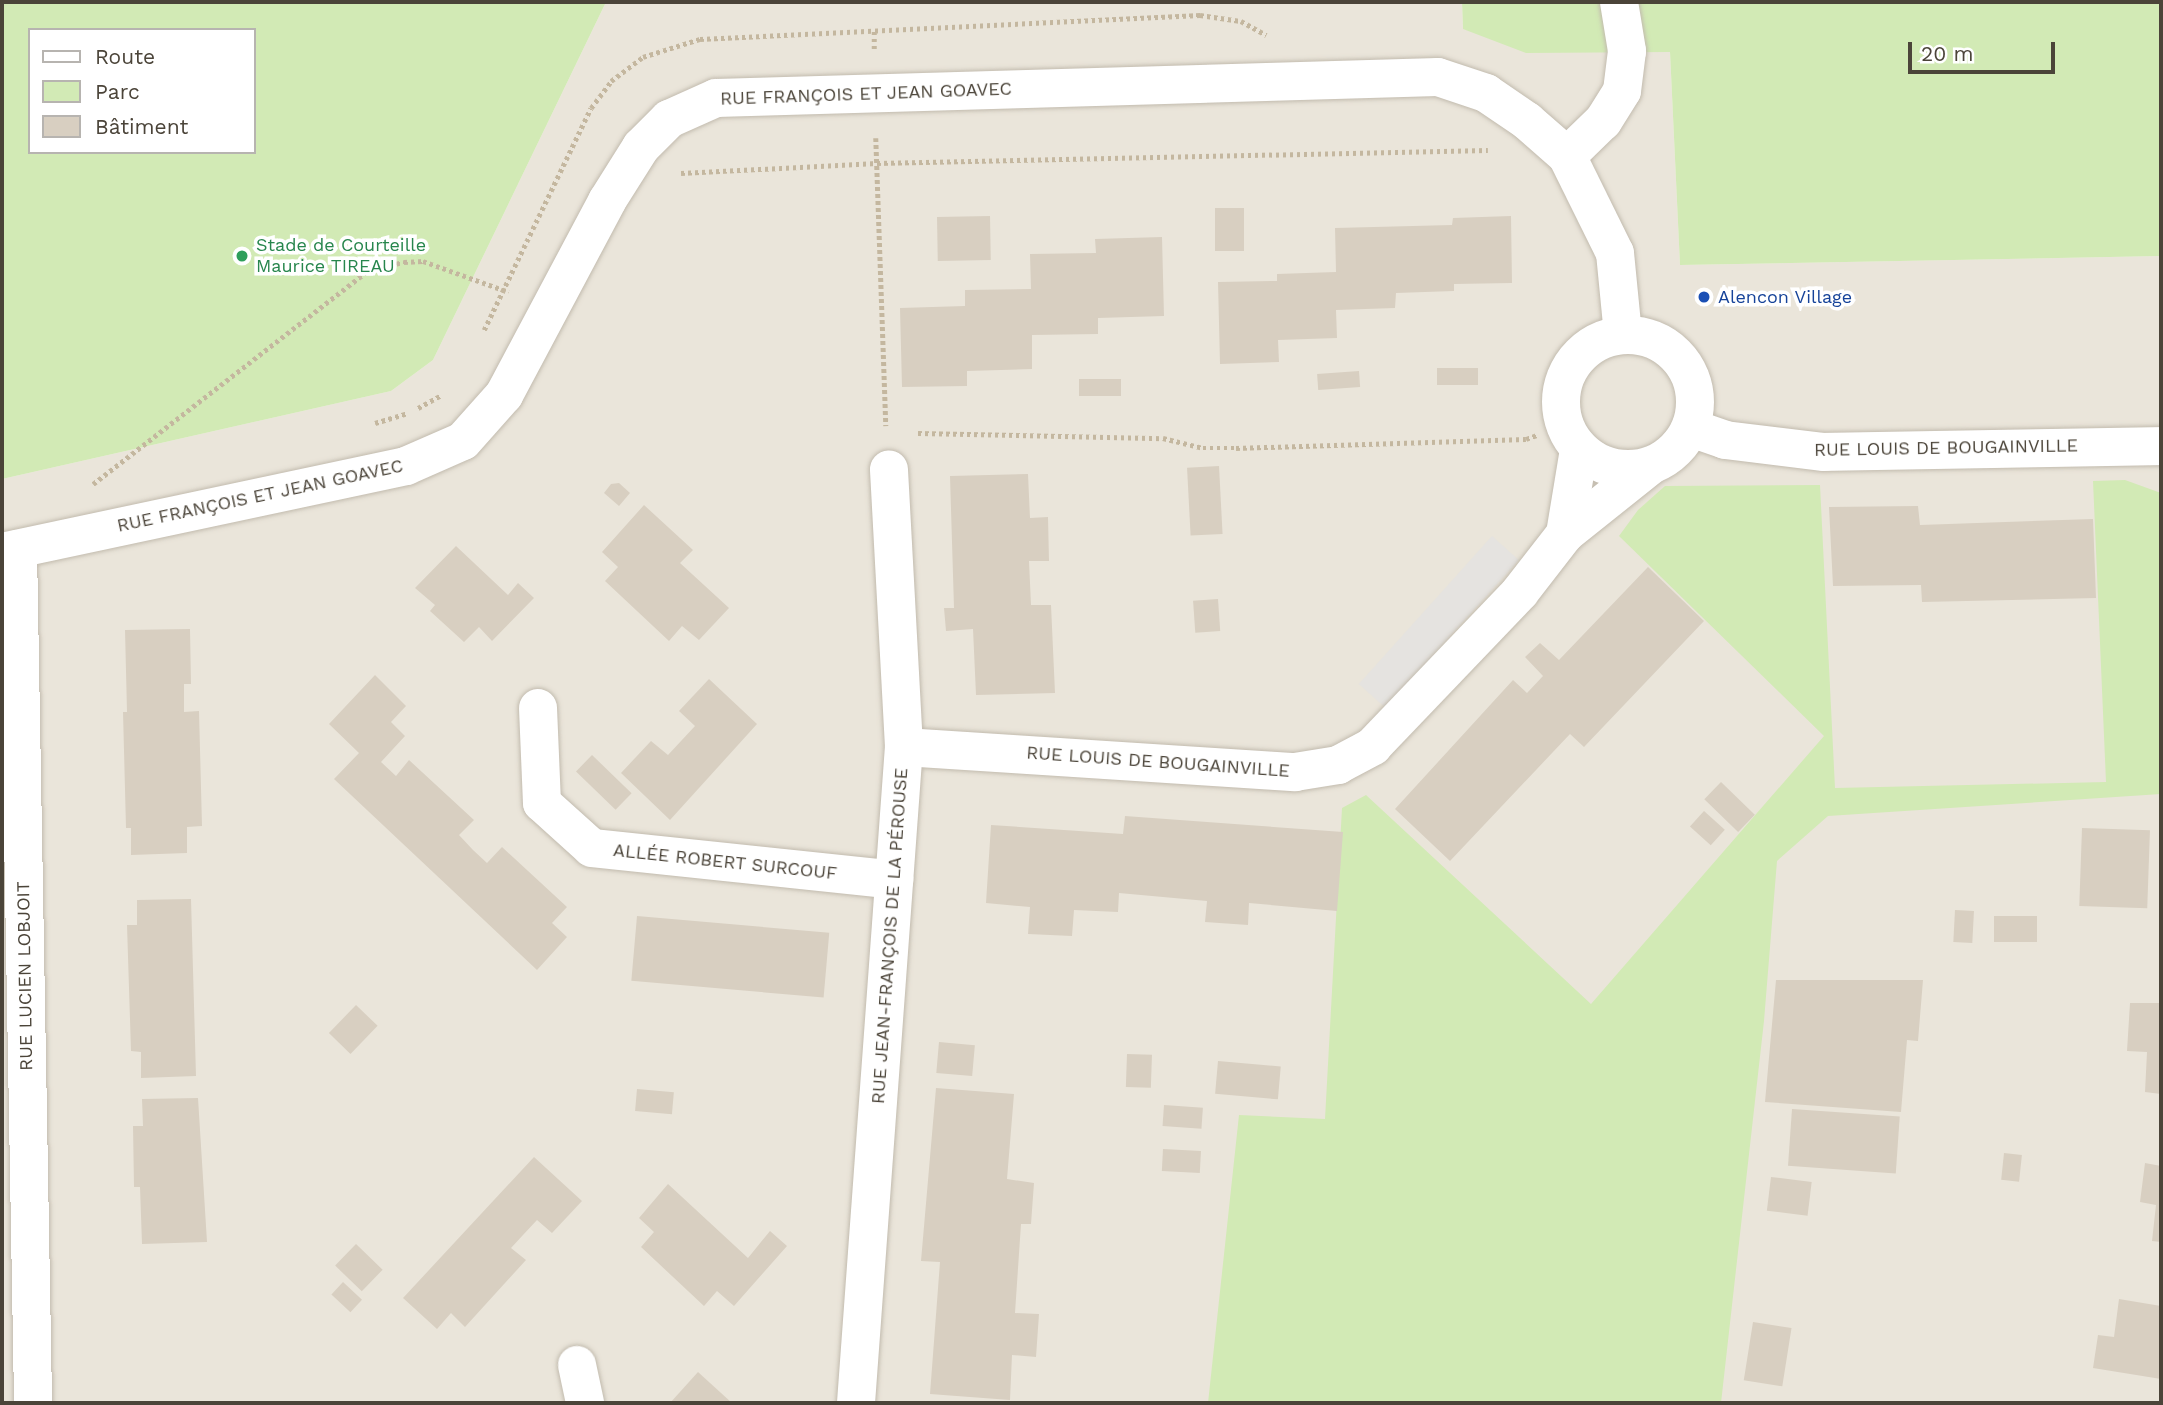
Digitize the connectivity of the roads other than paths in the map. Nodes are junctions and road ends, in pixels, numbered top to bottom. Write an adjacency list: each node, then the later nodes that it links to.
1 (1619, 2): 2 (street)
2 (1567, 156): 3 (street); 10 (street, RUE FRANÇOIS ET JEAN GOAVEC)
3 (1623, 334): 4 (street); 5 (street)
4 (1691, 428): 6 (street, RUE LOUIS DE BOUGAINVILLE); 8 (street)
5 (1572, 438): 8 (street); 9 (street, RUE LOUIS DE BOUGAINVILLE)
6 (2161, 446)
7 (887, 451): 12 (street, RUE JEAN-FRANÇOIS DE LA PÉROUSE)
8 (1649, 467): 9 (street, RUE LOUIS DE BOUGAINVILLE)
9 (1565, 534): 12 (street, RUE LOUIS DE BOUGAINVILLE)
10 (10, 550): 15 (street, RUE LUCIEN LOBJOIT)
11 (538, 708): 13 (street, ALLÉE ROBERT SURCOUF)
12 (904, 747): 13 (street, RUE JEAN-FRANÇOIS DE LA PÉROUSE)
13 (894, 880): 17 (street, RUE JEAN-FRANÇOIS DE LA PÉROUSE)
14 (577, 1365): 16 (street)
15 (33, 1403)
16 (585, 1403)
17 (856, 1403)

